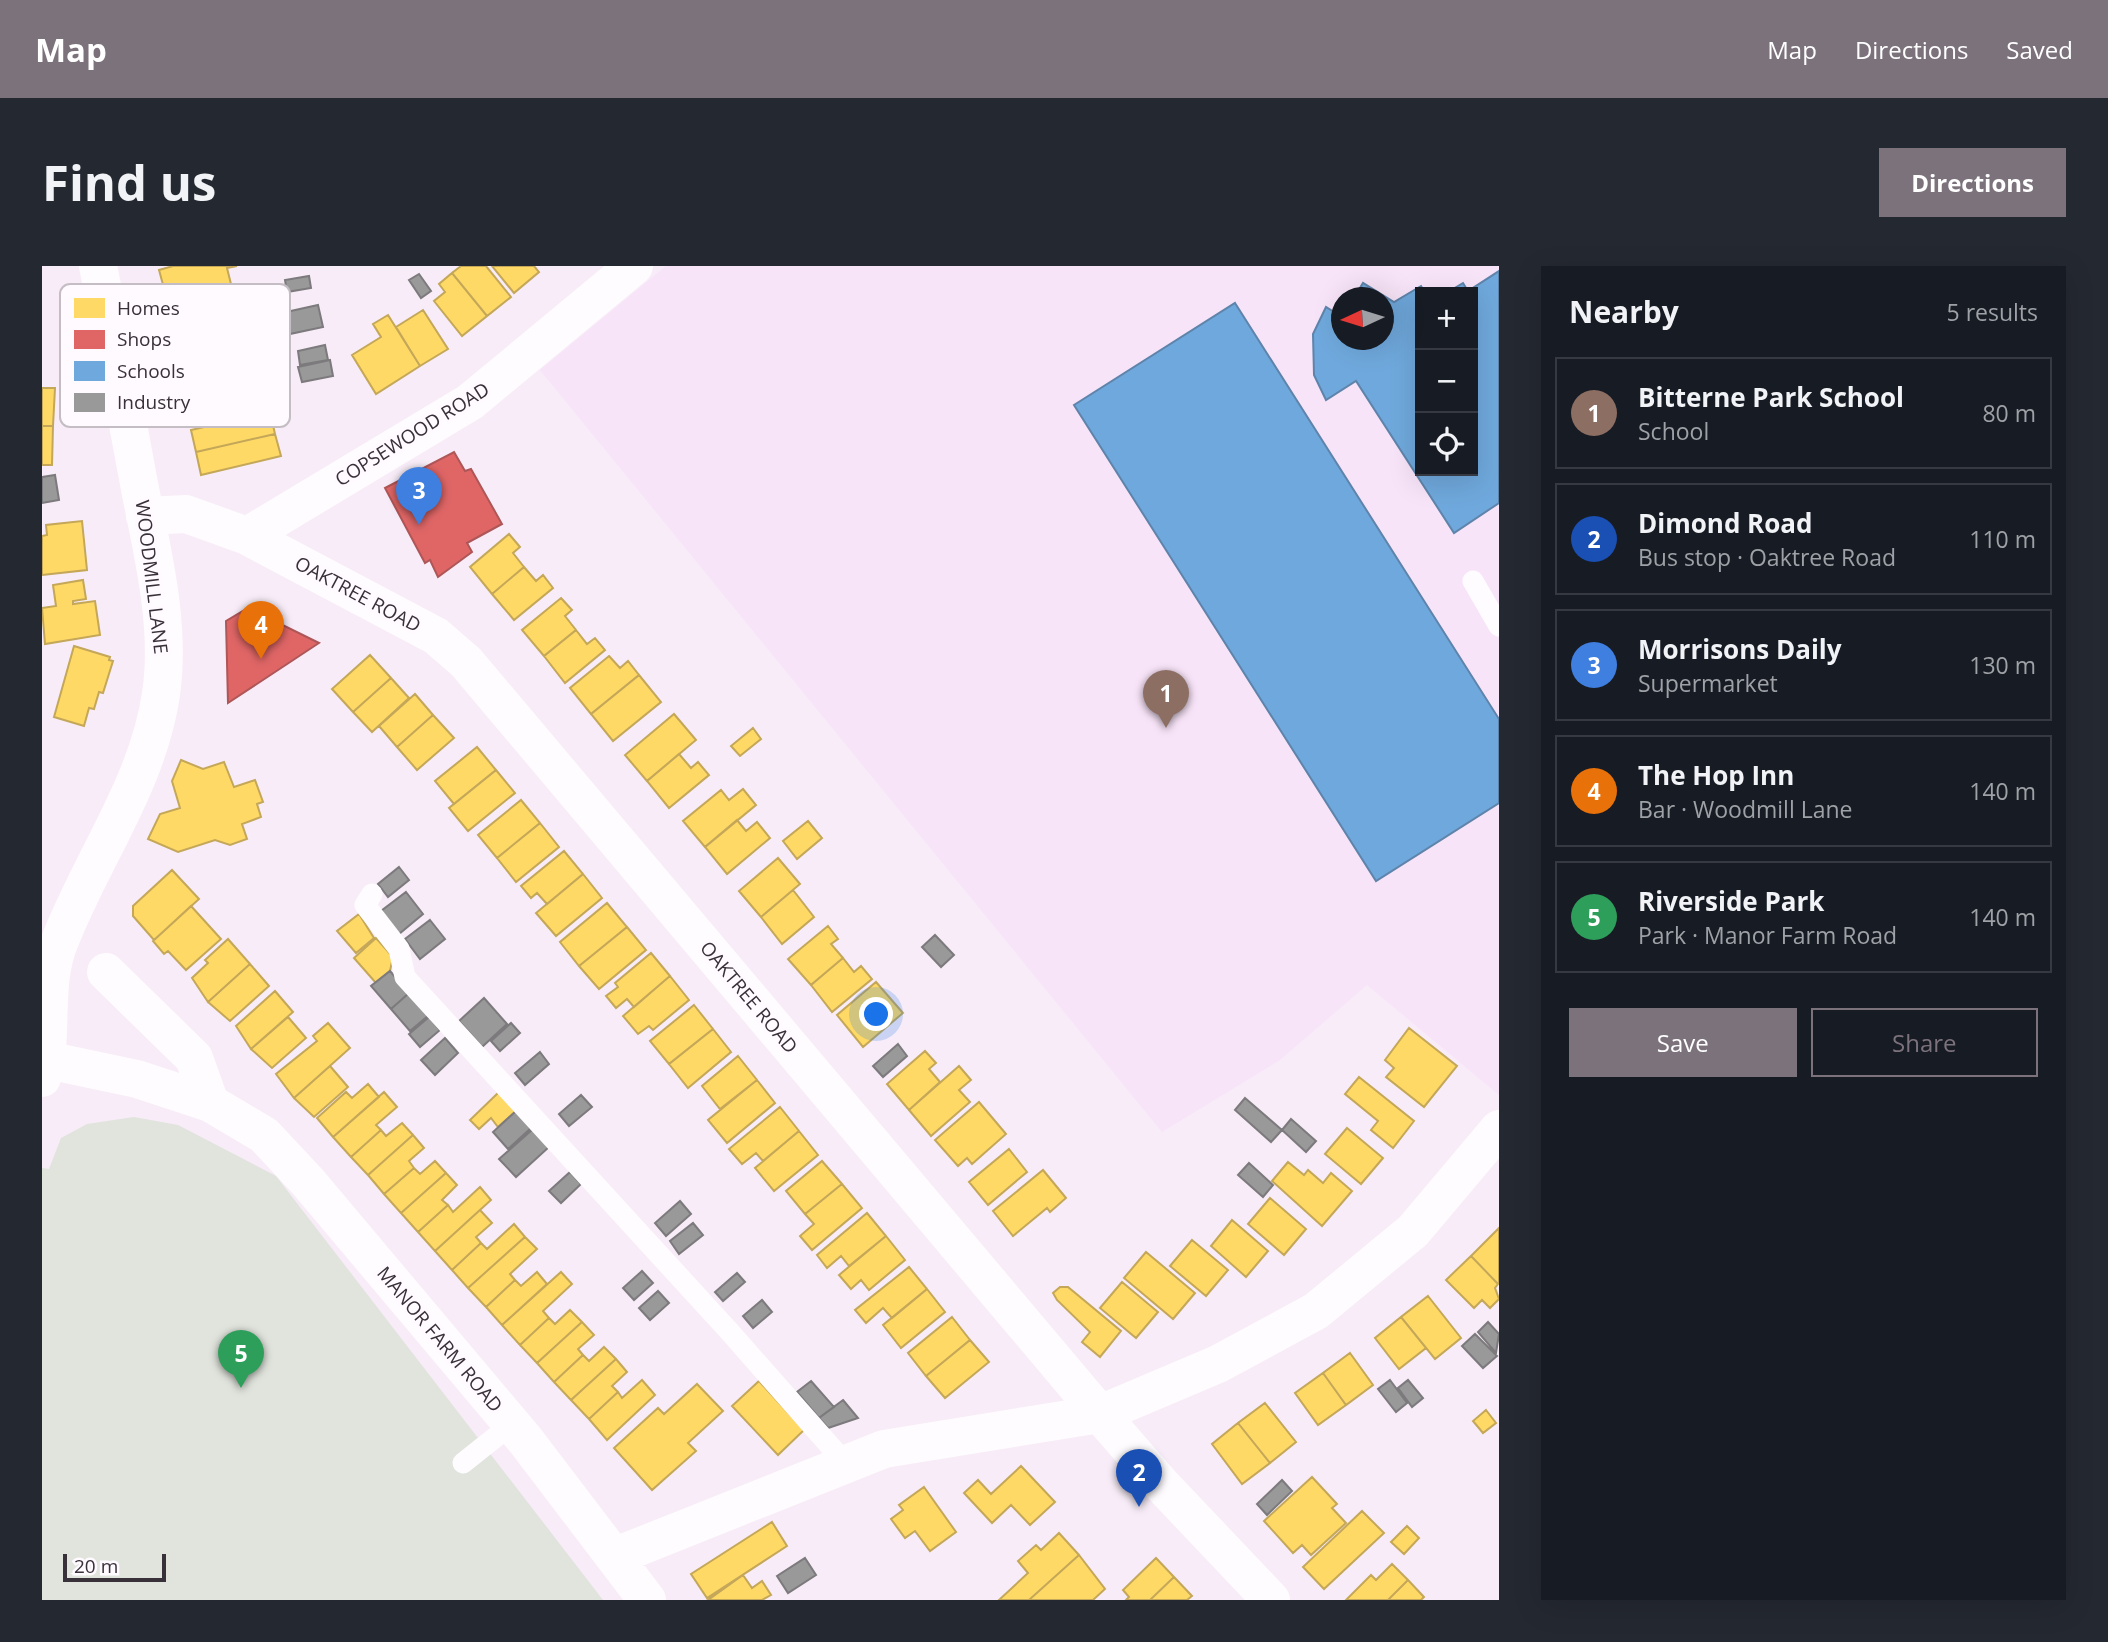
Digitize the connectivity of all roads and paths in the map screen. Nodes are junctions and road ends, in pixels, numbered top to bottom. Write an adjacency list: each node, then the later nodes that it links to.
1 (98, 266): 3 (street, WOODMILL LANE)
2 (634, 266): 6 (street, COPSEWOOD ROAD)
3 (101, 284)
4 (128, 427): 5 (street, WOODMILL LANE)
5 (145, 516): 6 (street, OAKTREE ROAD); 10 (street, WOODMILL LANE)
6 (247, 536): 15 (street, OAKTREE ROAD)
7 (1473, 581): 8 (lane)
8 (1499, 626)
9 (372, 894): 18 (lane)
10 (50, 942): 12 (street, WOODMILL LANE)
11 (106, 972): 13 (street)
12 (45, 1069): 13 (street, MANOR FARM ROAD)
13 (209, 1103): 16 (street, MANOR FARM ROAD)
14 (1497, 1139): 15 (street)
15 (1100, 1414): 18 (street); 21 (street, OAKTREE ROAD)
16 (512, 1424): 17 (lane); 19 (street, MANOR FARM ROAD)
17 (463, 1464)
18 (846, 1464): 19 (street)
19 (616, 1556): 20 (street, MANOR FARM ROAD)
20 (647, 1600)
21 (1272, 1600)

